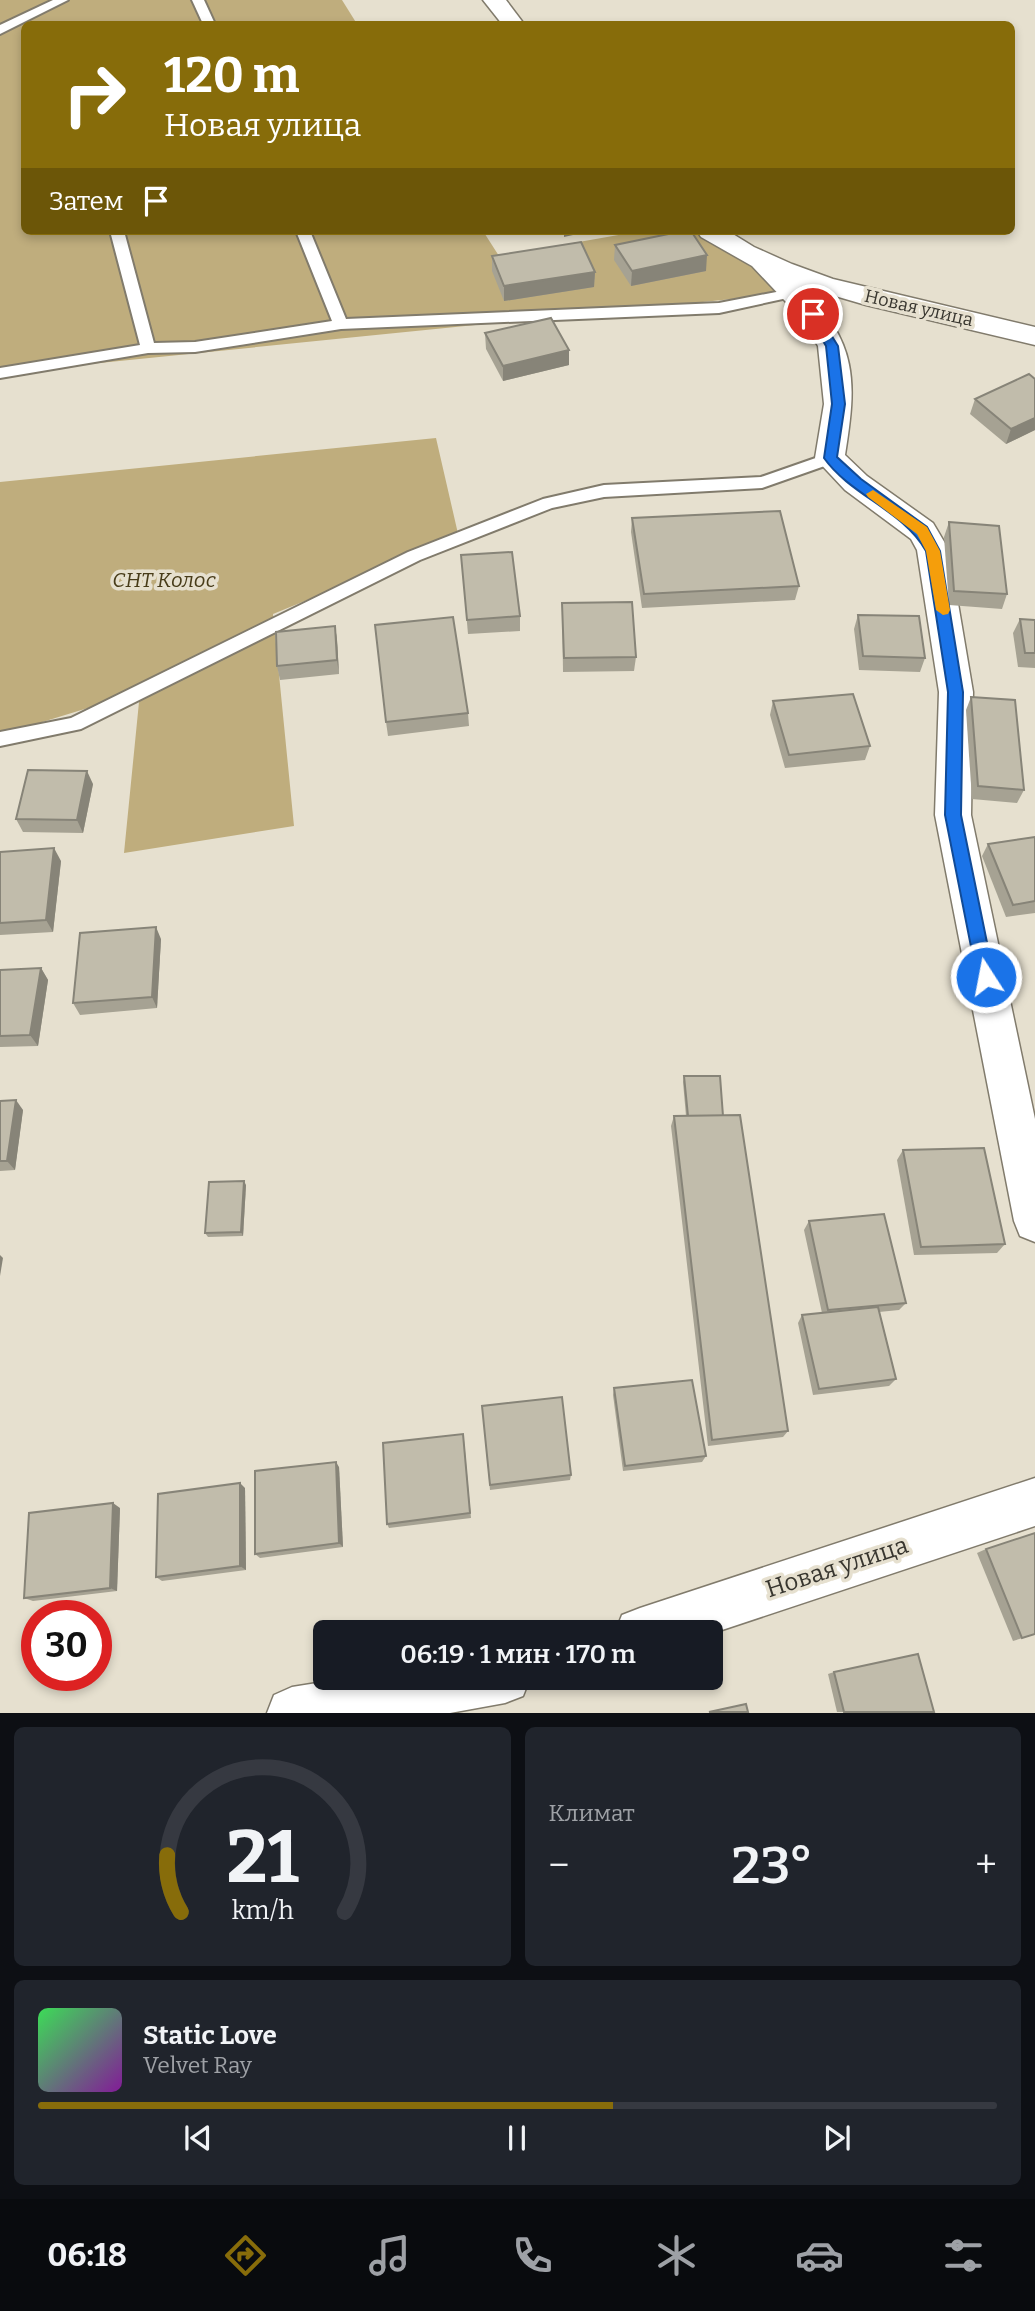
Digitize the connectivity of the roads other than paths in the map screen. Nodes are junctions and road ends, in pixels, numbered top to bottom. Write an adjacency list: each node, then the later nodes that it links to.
1 (62, 0): 4 (lane)
2 (198, 0): 6 (lane)
3 (494, 0): 7 (street)
4 (43, 9): 5 (lane); 8 (lane)
5 (48, 21)
6 (208, 21)
7 (511, 21)
8 (0, 30)
9 (118, 235): 16 (lane)
10 (305, 235): 14 (lane)
11 (716, 235): 12 (street, Новая улица)
12 (764, 264): 13 (street, Новая улица); 15 (street, Новая улица)
13 (792, 293): 14 (lane); 18 (street, Новая улица)
14 (341, 324): 16 (lane)
15 (1035, 336)
16 (148, 348): 17 (lane)
17 (0, 373)
18 (830, 458): 19 (lane); 20 (street)
19 (0, 739)
20 (1035, 1220)
21 (1035, 1502): 22 (street, Новая улица)
22 (679, 1620)
23 (432, 1690): 24 (street)
24 (292, 1713)

